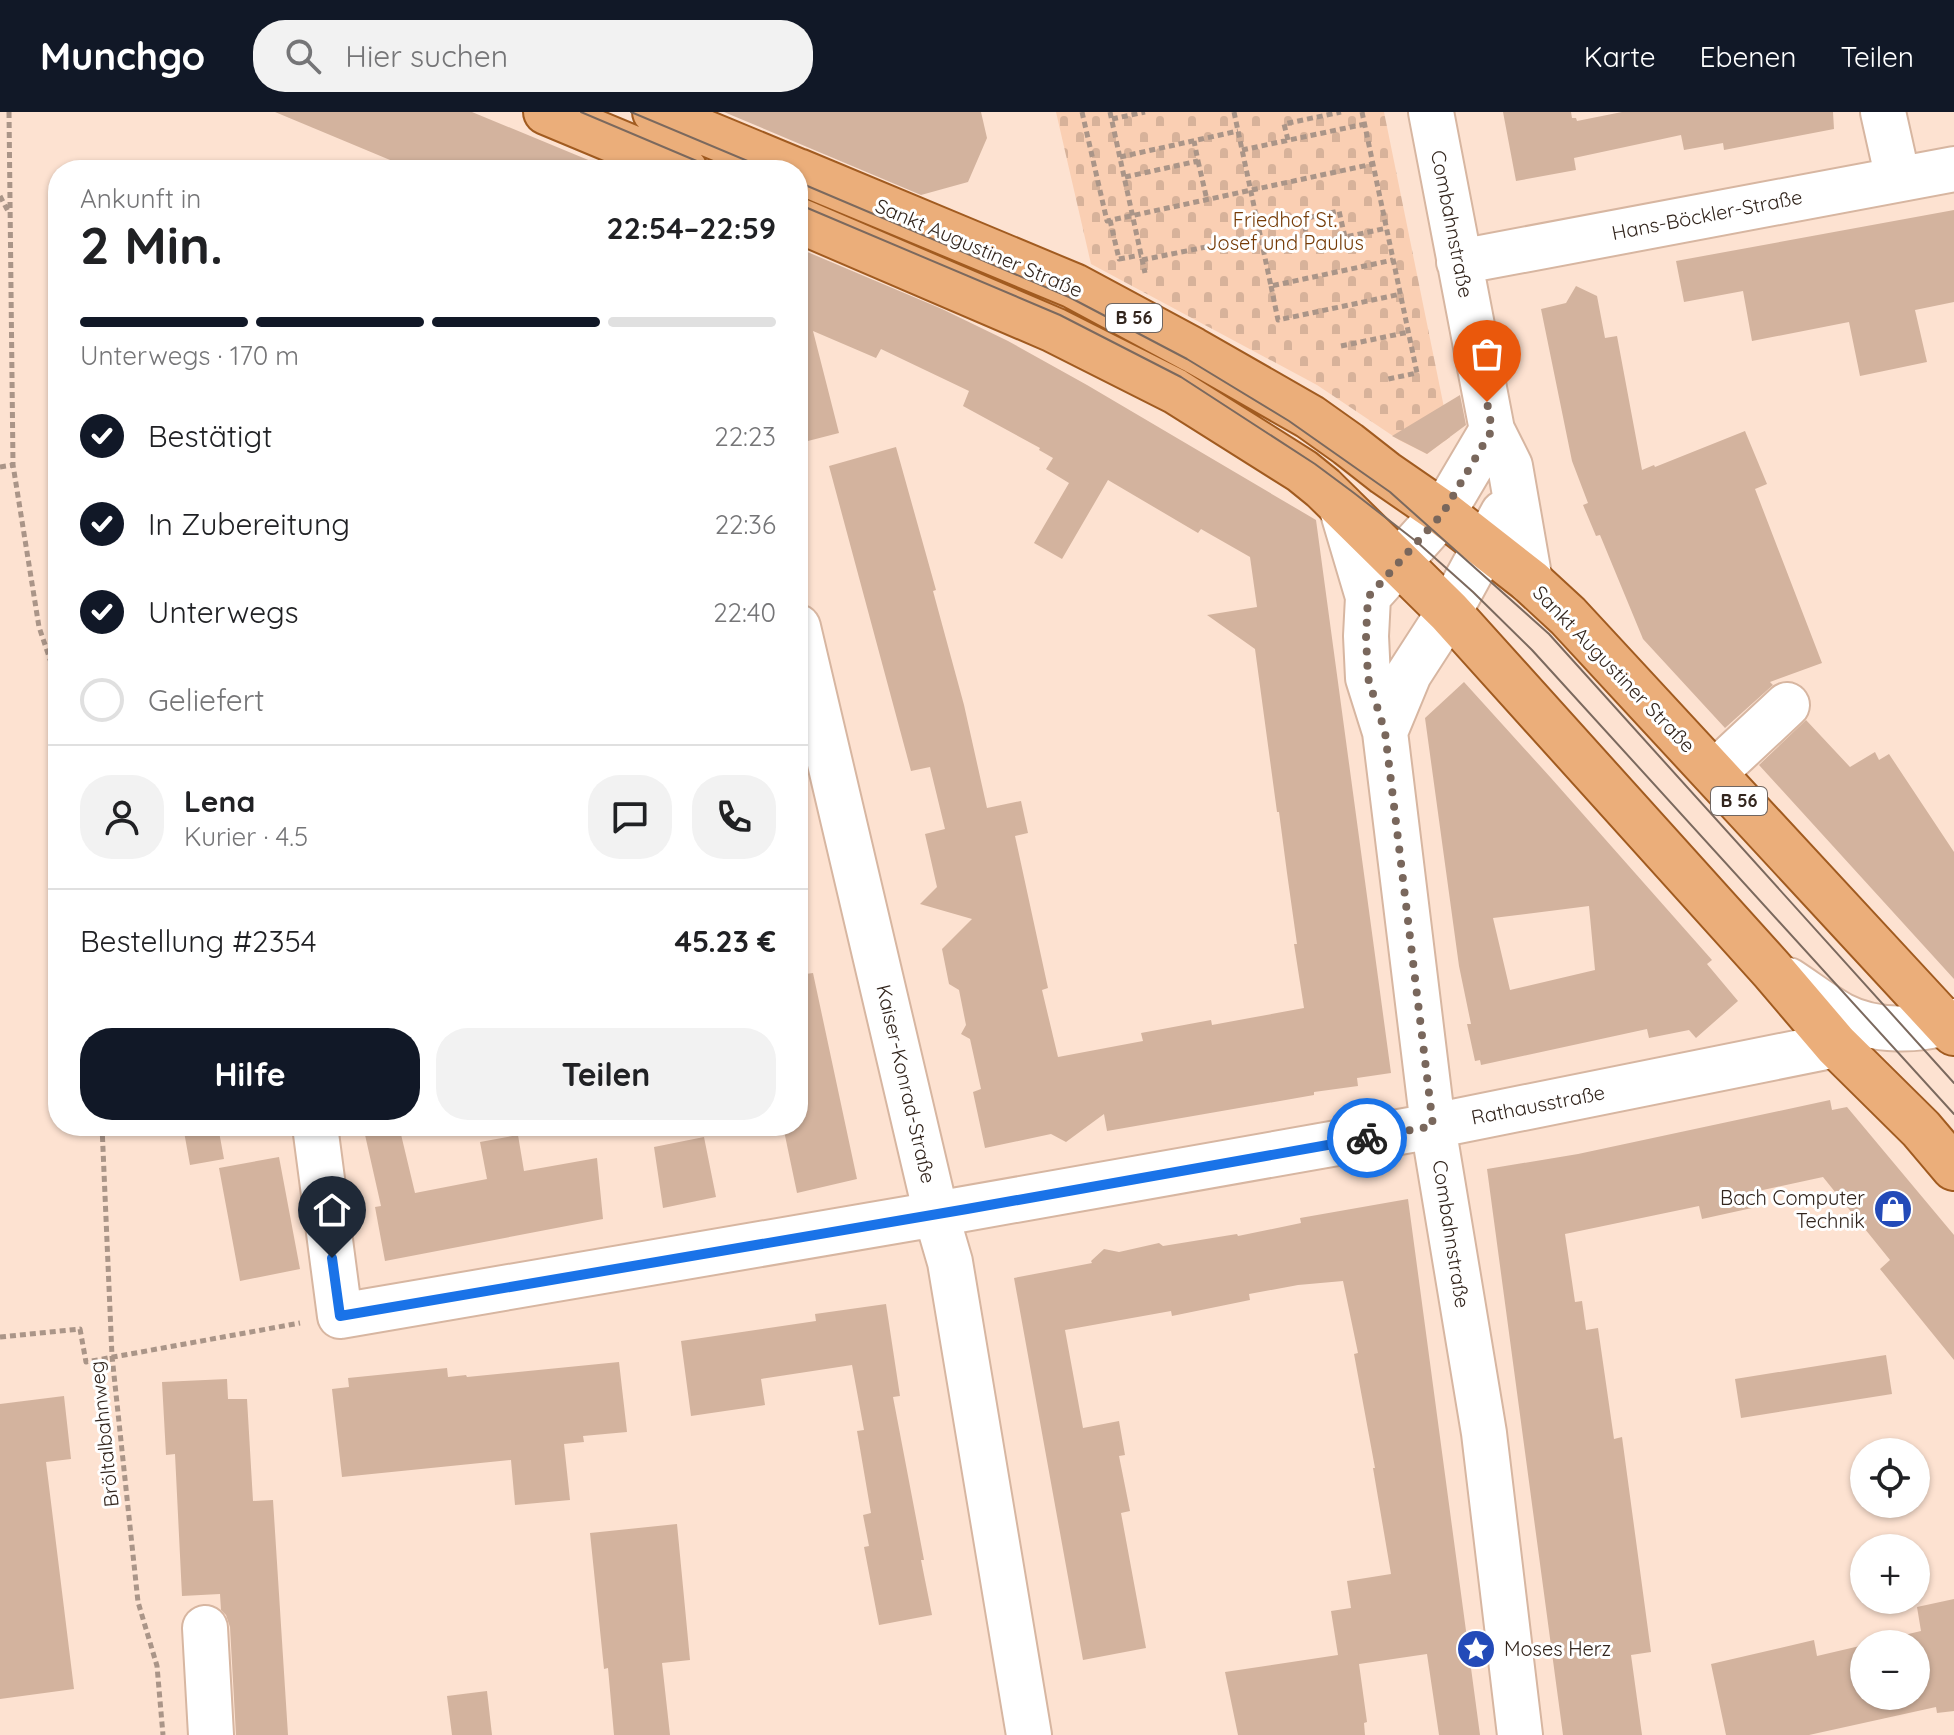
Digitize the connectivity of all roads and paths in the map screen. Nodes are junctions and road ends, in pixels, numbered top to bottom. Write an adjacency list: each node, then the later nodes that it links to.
1 (9, 112): 29 (path)
2 (546, 112): 18 (main road)
3 (655, 112): 19 (main road, Sankt Augustiner Straße / B 56)
4 (1082, 112): 31 (path)
5 (1145, 112): 11 (path)
6 (1234, 112): 13 (path)
7 (1341, 112): 14 (path)
8 (1362, 112): 12 (path)
9 (1431, 112): 38 (street, Combahnstraße)
10 (1883, 112): 25 (street)
11 (1111, 116): 17 (path)
12 (1365, 124): 14 (path); 21 (path)
13 (1238, 131): 15 (path); 16 (path)
14 (1288, 140): 16 (path)
15 (1194, 141): 17 (path); 20 (path)
16 (1242, 150): 26 (path)
17 (1120, 157): 24 (path)
18 (661, 160)
19 (770, 160)
20 (1198, 161): 24 (path); 28 (path)
21 (1373, 164): 26 (path); 33 (path)
22 (1954, 169): 25 (street, Hans-Böckler-Straße)
23 (808, 176): 50 (main road, Sankt Augustiner Straße / B 56)
24 (1125, 177): 30 (path)
25 (1898, 179): 38 (street, Hans-Böckler-Straße)
26 (1251, 190): 28 (path); 34 (path)
27 (0, 196): 29 (path)
28 (1207, 200): 30 (path)
29 (10, 214): 46 (path)
30 (1133, 216): 31 (path); 36 (path)
31 (1110, 220): 36 (path)
32 (808, 224): 49 (main road, Sankt Augustiner Straße / B 56)
33 (1387, 228): 35 (path); 37 (path)
34 (1260, 236): 36 (path); 40 (path)
35 (1345, 237): 35 (path)
36 (1142, 258): 39 (path)
37 (1393, 260): 40 (path); 41 (path)
38 (1459, 262): 45 (street, Combahnstraße)
39 (1145, 273)
40 (1271, 286): 41 (path)
41 (1401, 294): 42 (path)
42 (1409, 332): 43 (path); 44 (path)
43 (1341, 346)
44 (1388, 379)
45 (1492, 430): 48 (street, Combahnstraße); 50 (street)
46 (13, 465): 47 (path); 56 (path)
47 (0, 467)
48 (1514, 493): 51 (street, Combahnstraße); 53 (street, Combahnstraße)
49 (1341, 506): 52 (main road, Sankt Augustiner Straße / B 56); 54 (street, Combahnstraße)
50 (1443, 513): 51 (main road, Sankt Augustiner Straße / B 56); 52 (street)
51 (1485, 546): 53 (main road, Sankt Augustiner Straße / B 56); 55 (street, Combahnstraße)
52 (1399, 563): 54 (street); 55 (main road, Sankt Augustiner Straße / B 56)
53 (1530, 581): 60 (main road, Sankt Augustiner Straße / B 56)
54 (1368, 597): 59 (street, Combahnstraße)
55 (1449, 612): 59 (street, Combahnstraße); 61 (main road, Sankt Augustiner Straße / B 56)
56 (48, 654)
57 (808, 673): 68 (street, Kaiser-Konrad-Straße)
58 (1787, 705): 60 (street)
59 (1385, 732): 64 (street, Combahnstraße)
60 (1714, 773): 62 (main road, Sankt Augustiner Straße / B 56)
61 (1772, 970): 62 (street, Sankt Augustiner Straße); 63 (main road, Sankt Augustiner Straße / B 56)
62 (1951, 1026)
63 (1836, 1045): 64 (street, Rathausstraße); 67 (main road, Sankt Augustiner Straße / B 56)
64 (1433, 1126): 68 (street, Rathausstraße); 76 (street, Combahnstraße)
65 (102, 1136): 71 (path, Bröltalbahnweg)
66 (316, 1136): 69 (street)
67 (1954, 1168)
68 (936, 1214): 69 (street, Rathausstraße); 75 (street, Kaiser-Konrad-Straße)
69 (340, 1316): 71 (path)
70 (0, 1337): 71 (path)
71 (112, 1356): 73 (path, Bröltalbahnweg)
72 (205, 1628): 74 (street)
73 (163, 1735)
74 (211, 1735)
75 (1029, 1735)
76 (1520, 1735)

